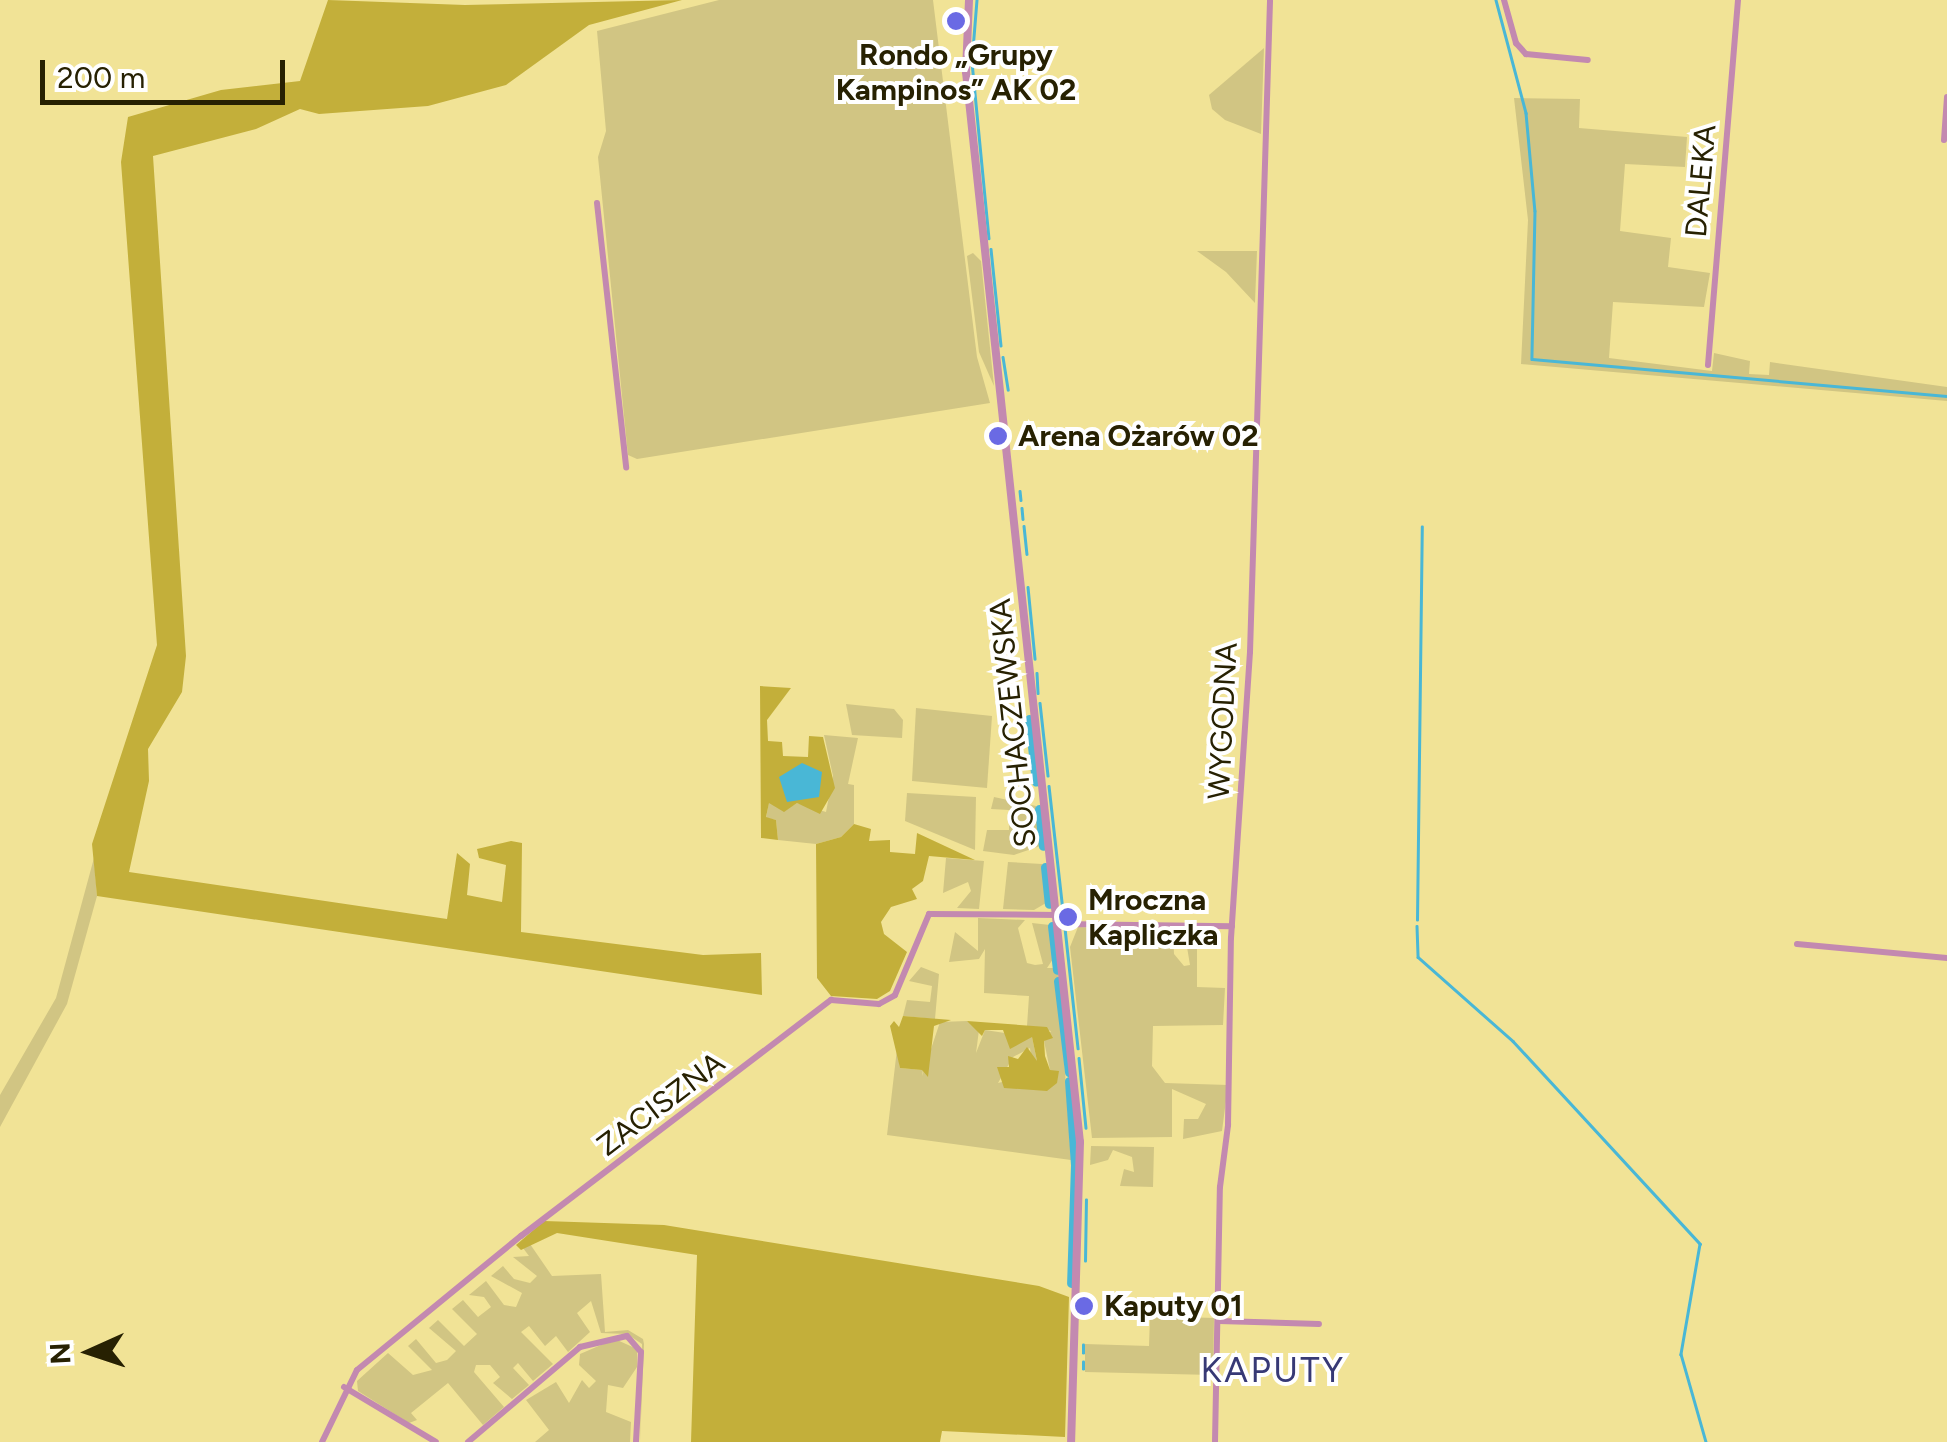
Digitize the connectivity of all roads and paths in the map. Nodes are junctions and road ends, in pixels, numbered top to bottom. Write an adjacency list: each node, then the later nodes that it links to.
1 (969, 0): 11 (street, SOCHACZEWSKA)
2 (1270, 0): 12 (street, WYGODNA)
3 (1504, 0): 5 (street)
4 (1738, 0): 9 (street, DALEKA)
5 (1588, 60)
6 (1947, 97): 7 (street)
7 (1944, 140)
8 (597, 203): 10 (street)
9 (1708, 365)
10 (626, 467)
11 (1057, 920): 12 (street); 17 (street, ZACISZNA); 22 (street, SOCHACZEWSKA)
12 (1232, 926): 15 (street, WYGODNA)
13 (1797, 944): 14 (street)
14 (1947, 958)
15 (1219, 1321): 16 (street); 23 (street, WYGODNA)
16 (1319, 1324)
17 (344, 1387): 18 (street, ZACISZNA); 19 (street)
18 (322, 1442)
19 (436, 1442)
20 (468, 1442): 21 (street)
21 (636, 1442)
22 (1072, 1442)
23 (1216, 1442)

